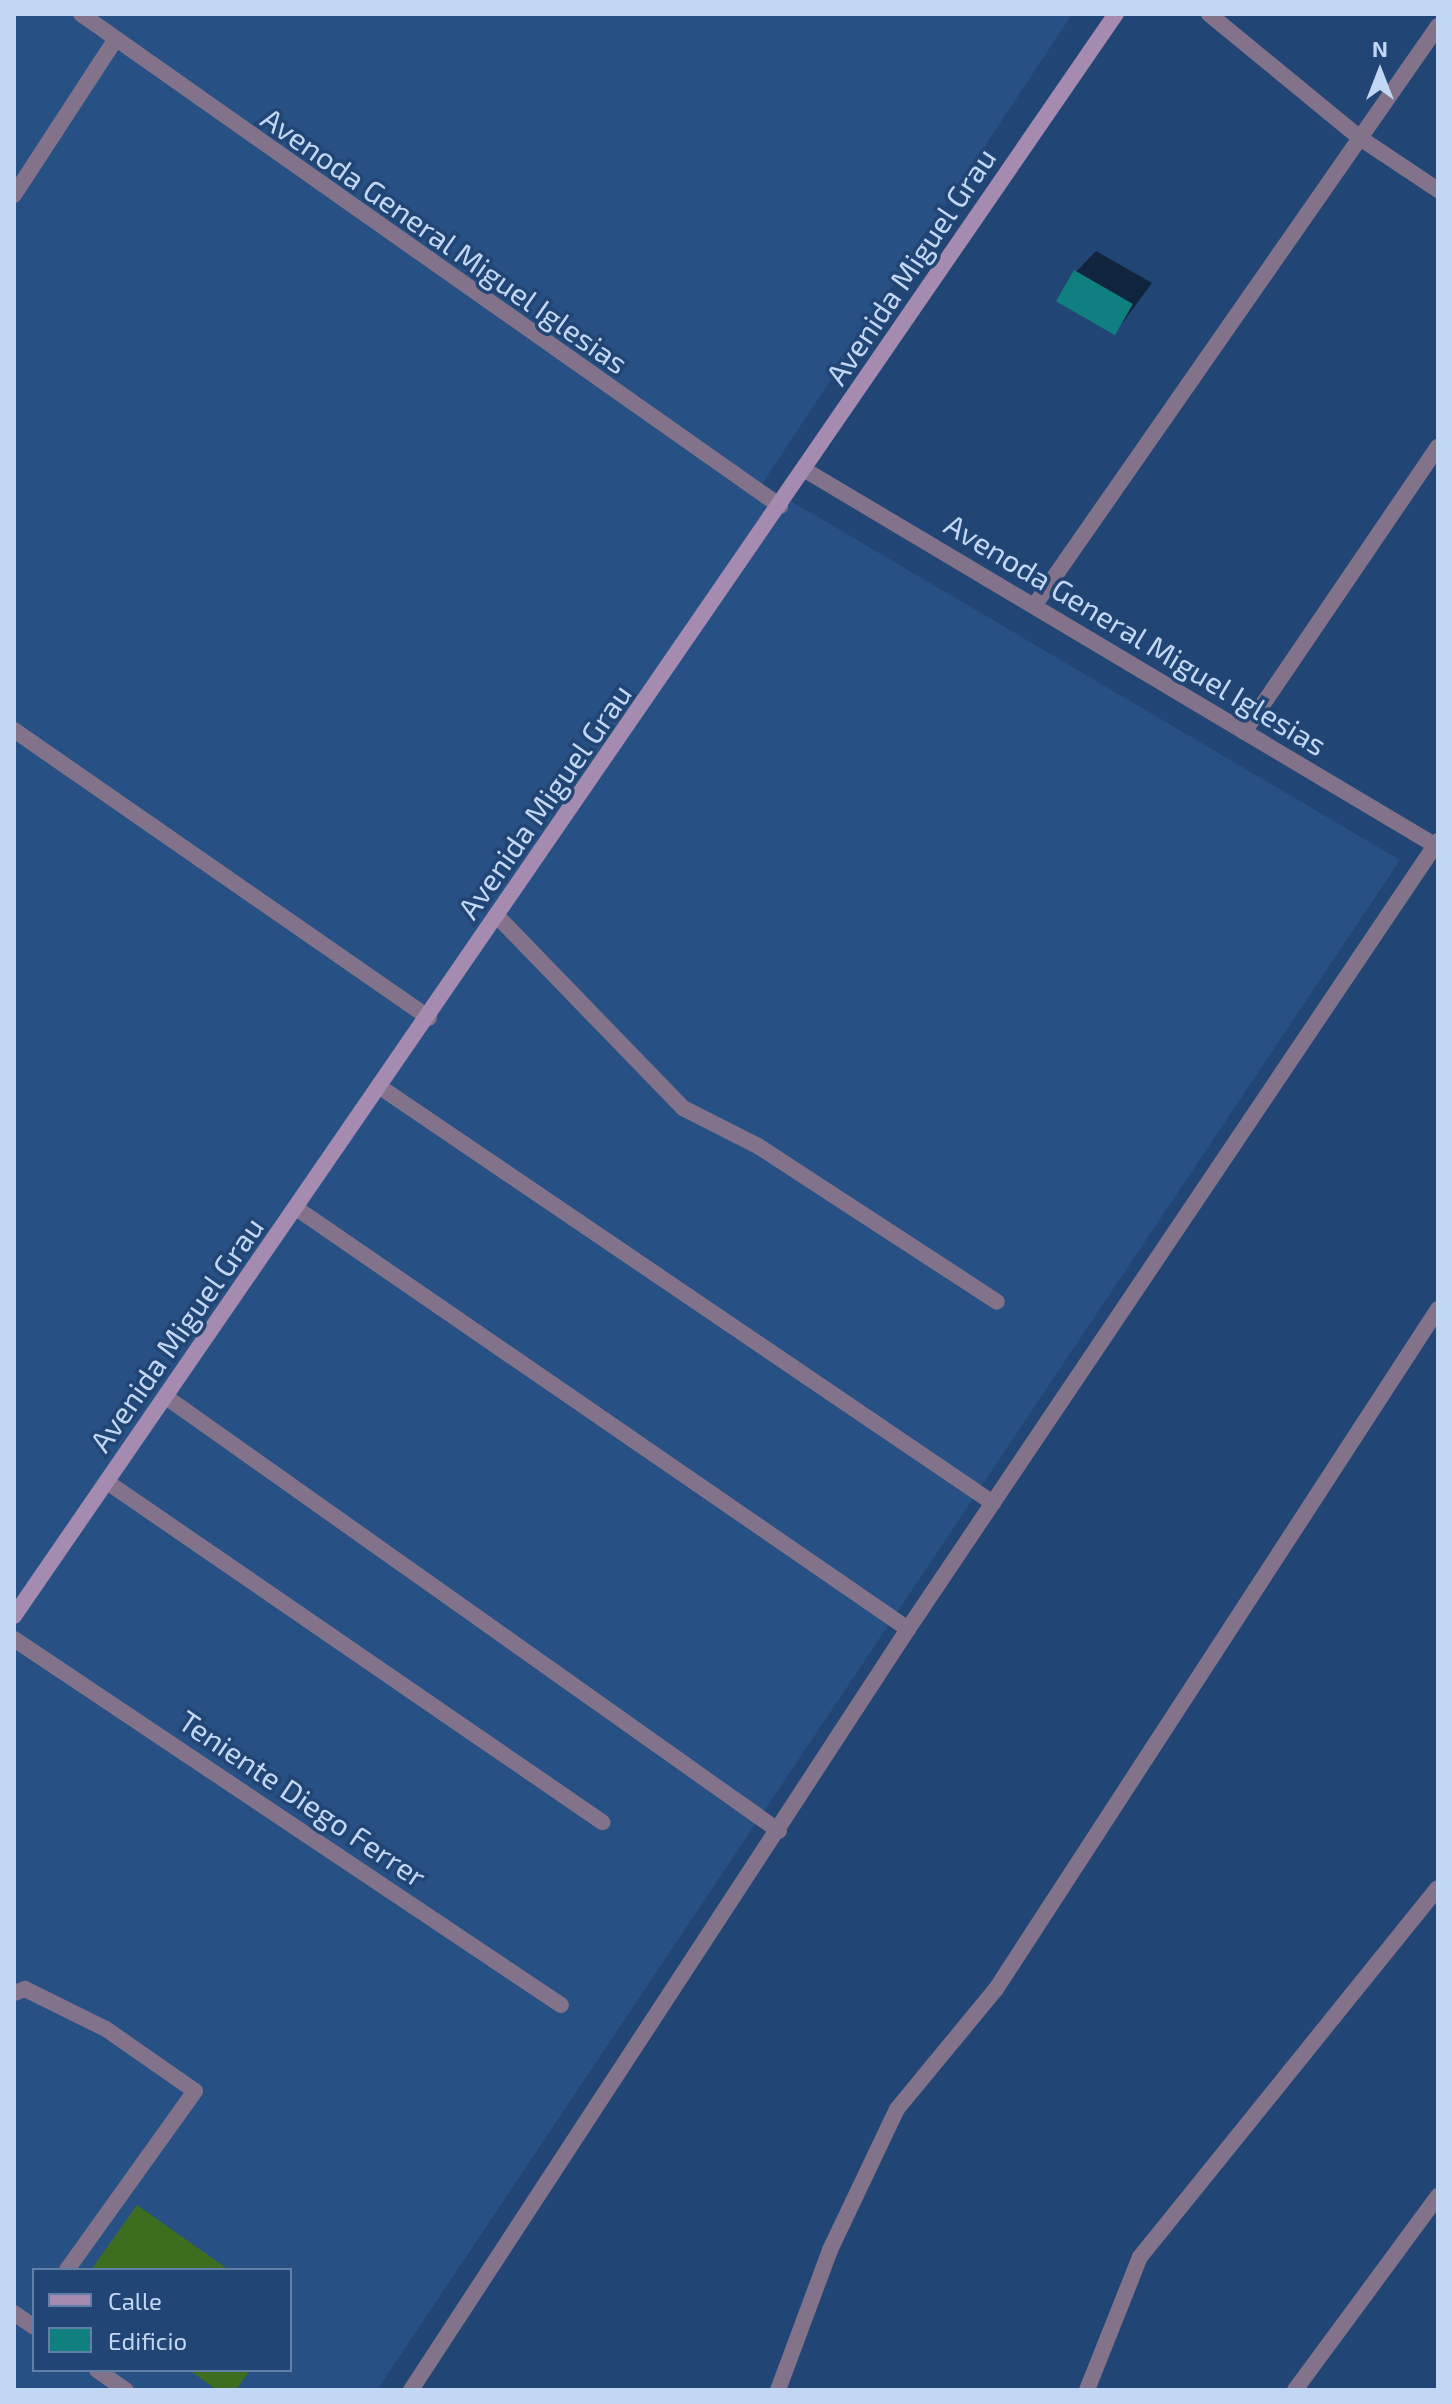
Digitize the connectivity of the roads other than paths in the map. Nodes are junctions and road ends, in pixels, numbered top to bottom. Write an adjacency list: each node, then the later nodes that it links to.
1 (81, 14): 5 (street, Avenoda General Miguel Iglesias)
2 (1116, 14): 10 (street, Avenida Miguel Grau)
3 (1209, 14): 6 (street)
4 (1438, 26): 6 (street)
5 (115, 40): 8 (street); 11 (street, Avenoda General Miguel Iglesias)
6 (1360, 138): 7 (street); 12 (street)
7 (1438, 190)
8 (14, 195)
9 (1438, 447): 14 (street)
10 (805, 470): 11 (street, Avenida Miguel Grau); 12 (street, Avenoda General Miguel Iglesias)
11 (780, 506): 16 (street, Avenida Miguel Grau)
12 (1034, 606): 14 (street, Avenoda General Miguel Iglesias)
13 (14, 730): 17 (street)
14 (1244, 732): 15 (street, Avenoda General Miguel Iglesias)
15 (1437, 844): 24 (street)
16 (498, 917): 17 (street, Avenida Miguel Grau); 20 (street)
17 (429, 1018): 18 (street, Avenida Miguel Grau)
18 (380, 1087): 19 (street, Avenida Miguel Grau); 24 (street)
19 (296, 1208): 22 (street, Avenida Miguel Grau); 26 (street)
20 (997, 1302)
21 (1438, 1309): 40 (street)
22 (166, 1397): 23 (street, Avenida Miguel Grau); 29 (street)
23 (107, 1482): 25 (street, Avenida Miguel Grau); 28 (street)
24 (993, 1503): 26 (street)
25 (14, 1616)
26 (908, 1629): 29 (street)
27 (14, 1639): 32 (street, Teniente Diego Ferrer)
28 (602, 1822)
29 (779, 1831): 39 (street)
30 (1438, 1888): 41 (street)
31 (14, 1993): 34 (street)
32 (561, 2005)
33 (1438, 2196): 42 (street)
34 (68, 2268)
35 (14, 2313): 36 (street)
36 (32, 2322)
37 (100, 2372): 38 (street)
38 (126, 2390)
39 (411, 2390)
40 (778, 2390)
41 (1087, 2390)
42 (1295, 2390)

